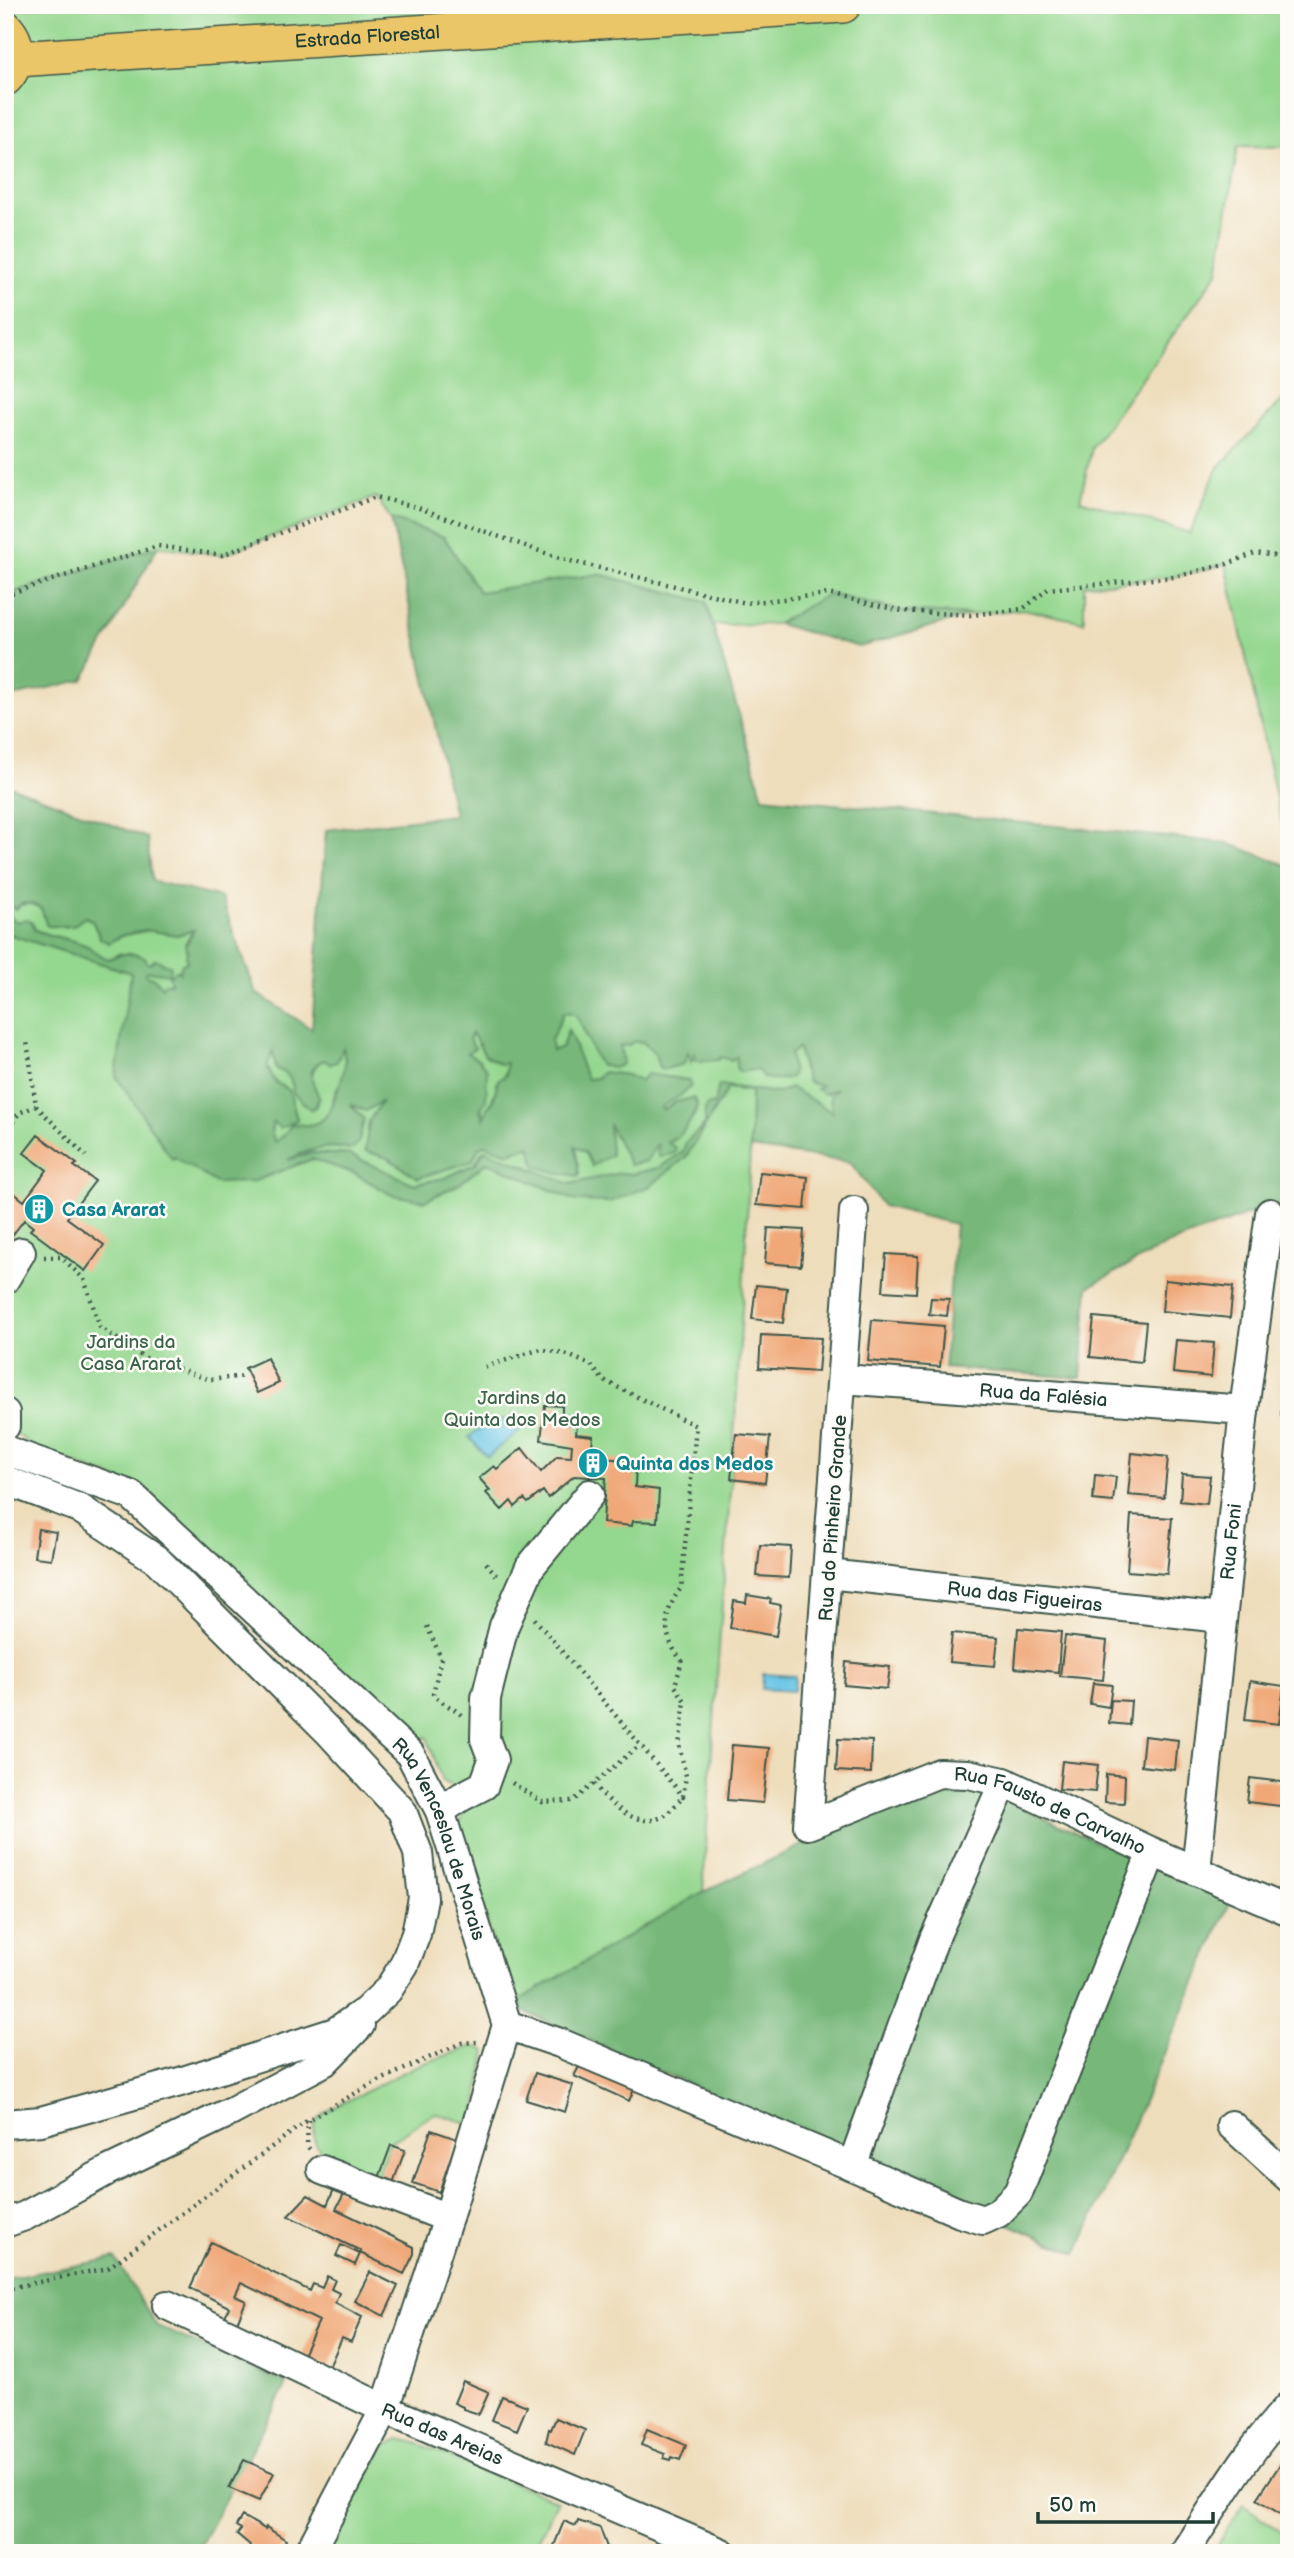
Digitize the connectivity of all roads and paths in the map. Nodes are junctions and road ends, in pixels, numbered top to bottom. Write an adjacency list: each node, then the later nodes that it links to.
1 (844, 5): 2 (main road, Estrada Florestal)
2 (9, 55)
3 (1289, 563): 4 (path)
4 (5, 595)
5 (27, 1041): 6 (path)
6 (36, 1106): 7 (path); 8 (path)
7 (5, 1134)
8 (86, 1156)
9 (854, 1211): 14 (street, Rua do Pinheiro Grande)
10 (1270, 1213): 15 (street, Rua Foni)
11 (15, 1263): 13 (path)
12 (485, 1367): 27 (path)
13 (245, 1376)
14 (843, 1379): 15 (street, Rua da Falésia); 22 (street, Rua do Pinheiro Grande)
15 (1244, 1410): 24 (street, Rua Foni)
16 (5, 1413): 17 (street)
17 (5, 1426)
18 (5, 1450): 28 (street, Rua Venceslau de Morais)
19 (5, 1480): 33 (street)
20 (590, 1494): 23 (street)
21 (486, 1563): 23 (path)
22 (828, 1574): 24 (street, Rua das Figueiras); 29 (street, Rua do Pinheiro Grande)
23 (516, 1597): 27 (path); 28 (street)
24 (1221, 1618): 31 (street, Rua Foni)
25 (1004, 1782): 29 (street, Rua Fausto de Carvalho); 30 (street, Rua Fausto de Carvalho); 37 (street)
26 (594, 1784): 27 (path)
27 (683, 1796)
28 (440, 1811): 34 (street, Rua Venceslau de Morais)
29 (808, 1825)
30 (1152, 1852): 31 (street, Rua Fausto de Carvalho); 37 (street)
31 (1196, 1871): 32 (street, Rua Fausto de Carvalho)
32 (1289, 1911)
33 (370, 2007): 35 (street); 41 (street)
34 (504, 2033): 37 (street); 40 (street); 42 (path)
35 (5, 2124)
36 (1231, 2126): 39 (street)
37 (852, 2165)
38 (322, 2170): 40 (street)
39 (1289, 2178)
40 (448, 2218): 45 (street)
41 (5, 2223)
42 (5, 2289)
43 (167, 2305): 45 (street, Rua das Areias)
44 (1289, 2406): 48 (street)
45 (385, 2409): 46 (street); 47 (street, Rua das Areias)
46 (309, 2553)
47 (722, 2553)
48 (1184, 2553)

